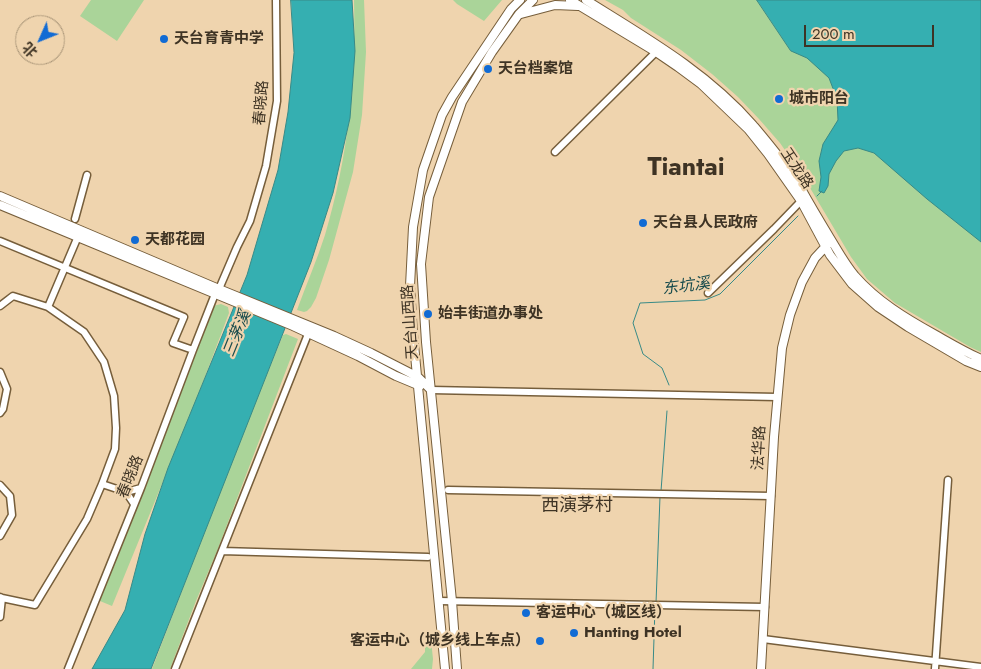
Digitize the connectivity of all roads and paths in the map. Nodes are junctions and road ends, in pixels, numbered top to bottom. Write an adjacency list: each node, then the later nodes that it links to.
1 (276, 0): 25 (street, 春晓路)
2 (515, 0): 7 (main road)
3 (520, 0): 7 (main road, 天台山西路)
4 (533, 0): 8 (main road, 天台山西路)
5 (570, 0): 6 (main road, 玉龙路)
6 (584, 3): 8 (main road); 9 (main road, 玉龙路); 20 (main road, 玉龙路)
7 (511, 9): 12 (main road, 天台山西路)
8 (519, 14): 14 (main road, 天台山西路)
9 (656, 52): 10 (street); 15 (main road, 玉龙路)
10 (555, 152)
11 (86, 175): 17 (street)
12 (419, 194): 14 (main road); 23 (main road, 天台山西路)
13 (0, 196): 18 (main road)
14 (428, 197): 24 (main road, 天台山西路)
15 (801, 201): 21 (main road, 玉龙路); 26 (street)
16 (0, 205): 18 (main road)
17 (75, 219)
18 (79, 234): 22 (street); 25 (main road)
19 (0, 241): 22 (street)
20 (832, 242): 21 (main road, 法华路); 32 (main road, 玉龙路)
21 (825, 247): 33 (main road, 玉龙路); 37 (main road, 法华路)
22 (65, 267): 28 (street); 31 (street)
23 (410, 291): 24 (main road); 35 (main road, 天台山西路)
24 (423, 291): 36 (main road, 天台山西路)
25 (217, 292): 29 (main road); 31 (street, 春晓路)
26 (708, 293)
27 (0, 306): 28 (street)
28 (48, 307): 40 (street)
29 (294, 324): 30 (main road); 35 (main road)
30 (308, 334): 35 (main road); 48 (street)
31 (193, 350): 42 (street, 春晓路)
32 (981, 359)
33 (981, 367)
34 (0, 372): 38 (street)
35 (418, 381): 36 (main road); 51 (main road, 天台山西路)
36 (431, 390): 37 (street); 52 (main road, 天台山西路)
37 (778, 396): 45 (main road, 法华路)
38 (0, 413)
39 (948, 480): 56 (street)
40 (102, 484): 44 (street); 50 (street)
41 (0, 485): 47 (street)
42 (141, 488): 44 (street); 46 (street, 春晓路)
43 (448, 490): 45 (street)
44 (126, 492): 46 (street)
45 (771, 496): 53 (main road, 法华路)
46 (134, 504): 58 (street, 春晓路)
47 (0, 536)
48 (222, 551): 49 (street); 59 (street)
49 (428, 557)
50 (1, 598): 54 (street)
51 (439, 601): 52 (street); 60 (main road, 天台山西路)
52 (452, 601): 53 (street); 61 (main road, 天台山西路)
53 (765, 607): 55 (main road, 法华路)
54 (0, 617)
55 (763, 639): 56 (street); 62 (main road, 法华路)
56 (937, 661): 57 (street); 63 (street)
57 (981, 667)
58 (68, 669)
59 (175, 669)
60 (445, 669)
61 (458, 669)
62 (761, 669)
63 (936, 669)

